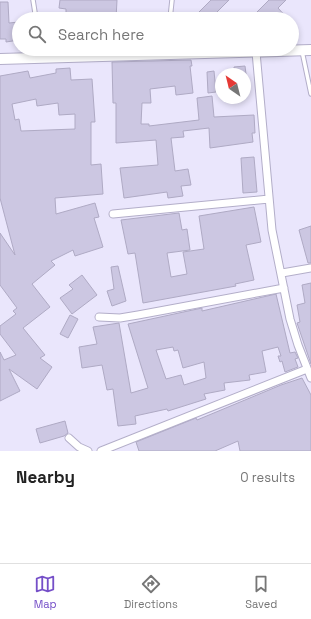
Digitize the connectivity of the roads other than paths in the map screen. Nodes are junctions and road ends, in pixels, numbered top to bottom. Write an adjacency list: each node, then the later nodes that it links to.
1 (33, 0): 3 (lane)
2 (172, 0): 4 (lane)
3 (35, 12)
4 (171, 12)
5 (307, 50): 9 (lane)
6 (21, 56): 8 (street)
7 (256, 56): 10 (street)
8 (0, 59)
9 (311, 94)
10 (269, 199): 11 (street); 13 (street)
11 (113, 214)
12 (311, 268): 13 (street)
13 (282, 273): 14 (street)
14 (284, 288): 15 (street); 16 (street)
15 (99, 317)
16 (308, 364): 17 (street); 20 (street)
17 (311, 378)
18 (69, 438): 19 (street)
19 (88, 451)
20 (101, 451)

